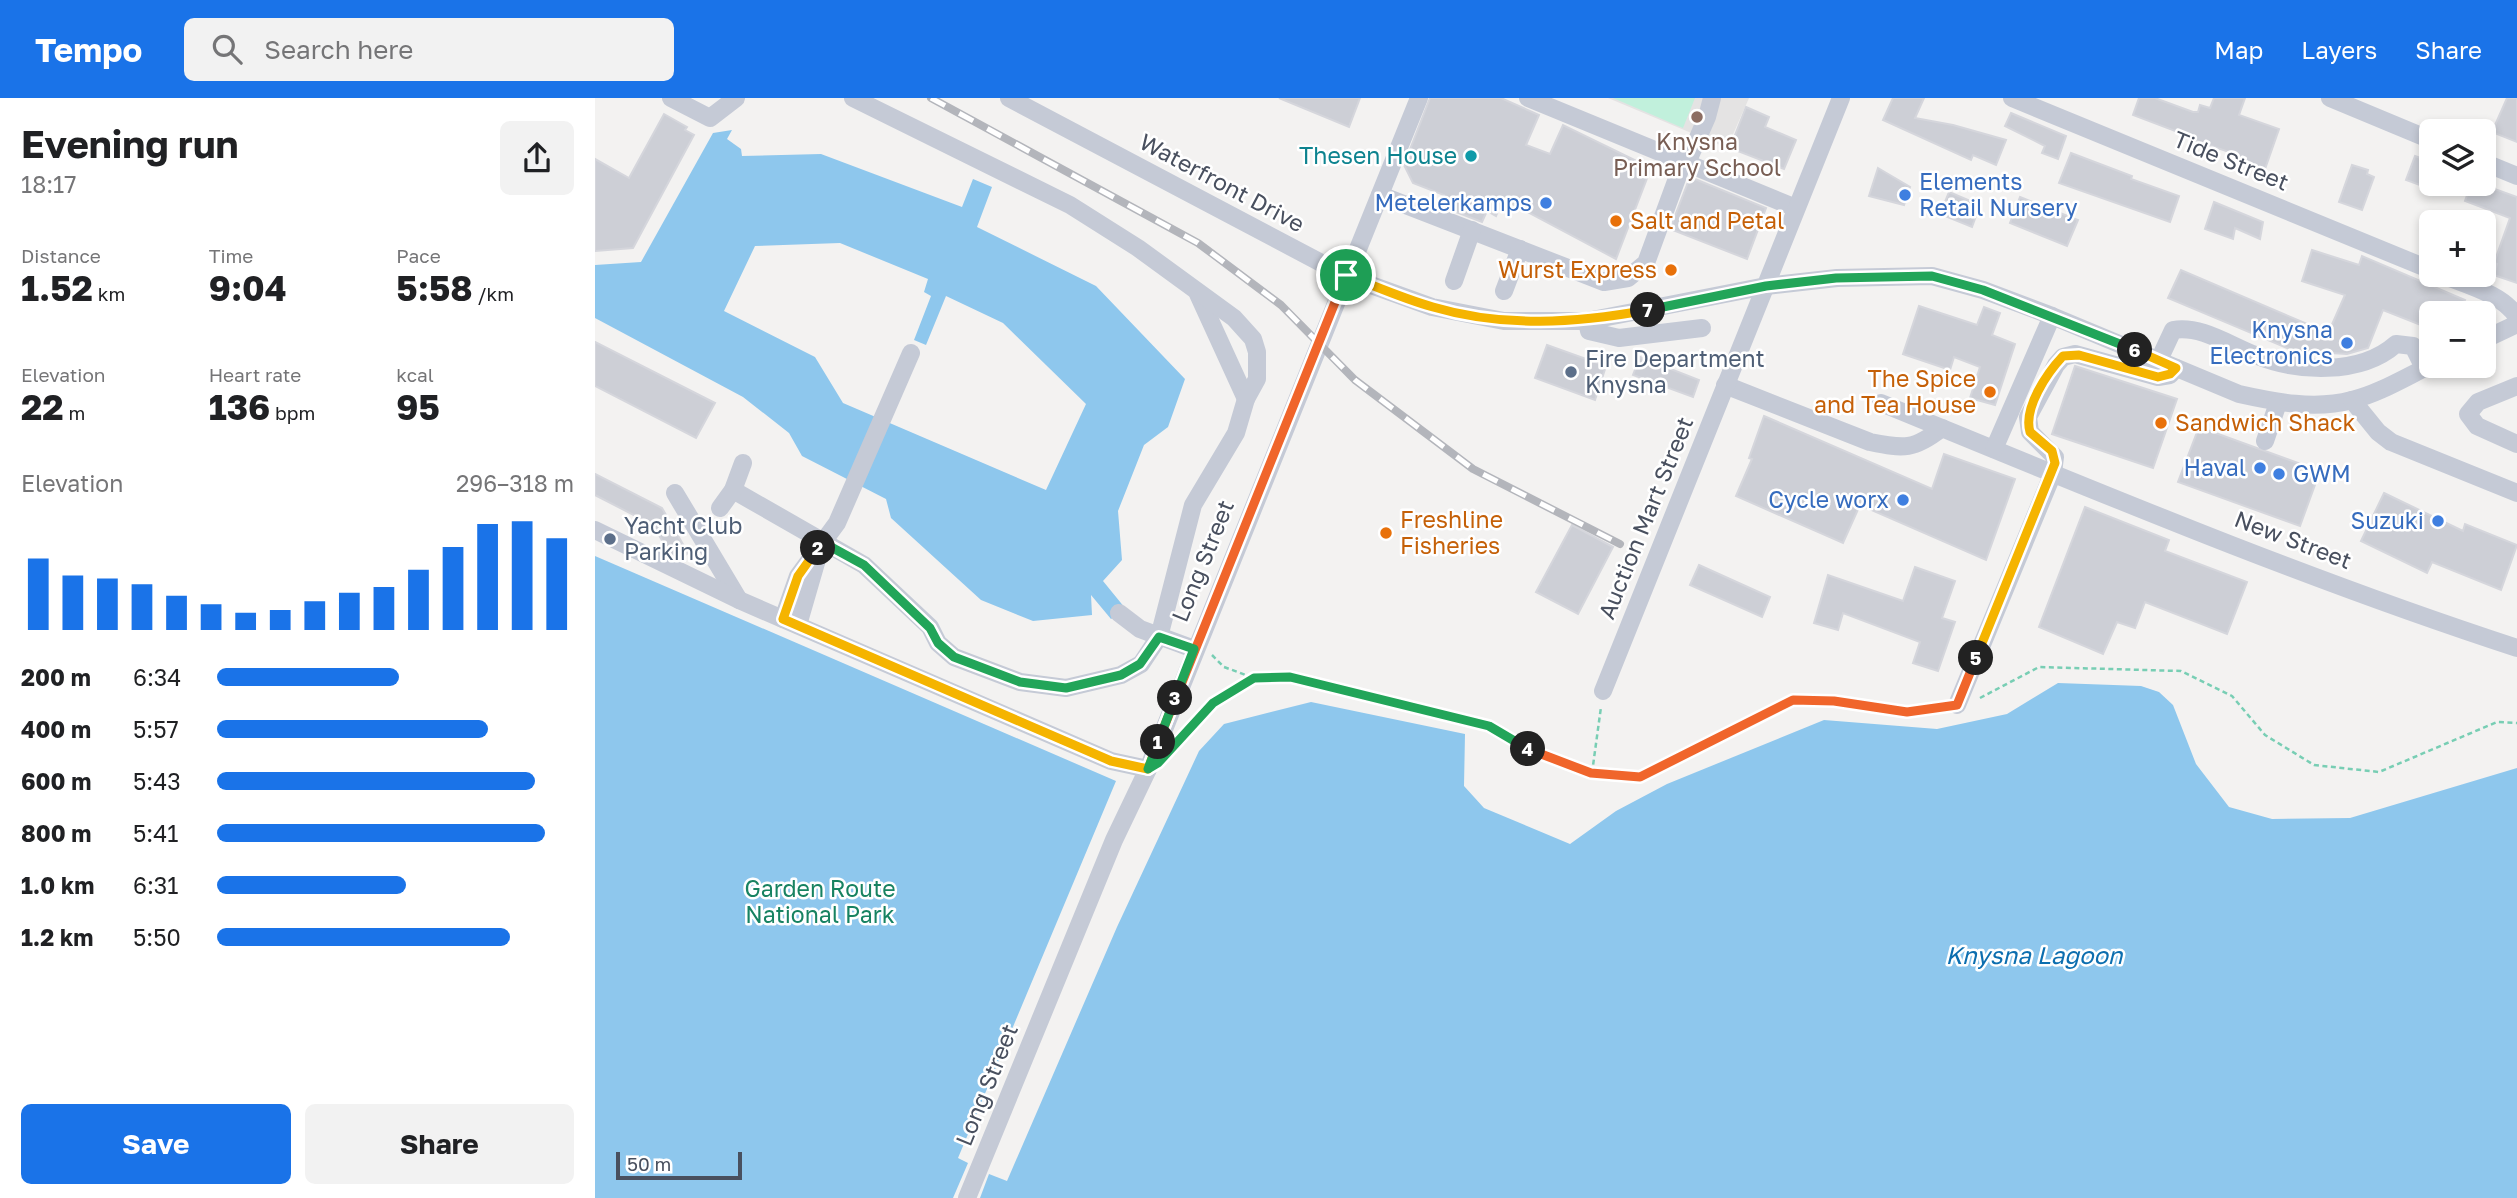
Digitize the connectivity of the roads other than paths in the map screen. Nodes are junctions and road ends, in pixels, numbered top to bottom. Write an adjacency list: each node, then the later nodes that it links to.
1 (671, 98): 2 (street)
2 (736, 98)
3 (853, 98): 25 (street)
4 (1009, 98): 20 (street, Waterfront Drive)
5 (1419, 98): 15 (street, Long Street)
6 (1528, 98): 12 (street)
7 (1714, 98): 12 (street)
8 (1841, 98): 16 (street, Auction Mart Street)
9 (2012, 98): 19 (street, Tide Street)
10 (2330, 98): 11 (street)
11 (2419, 135)
12 (1685, 162): 16 (street); 18 (street)
13 (2496, 167): 14 (street)
14 (2517, 176)
15 (1380, 195): 17 (street); 20 (street, Long Street)
16 (1796, 208): 22 (street, Auction Mart Street)
17 (1472, 230): 18 (street); 21 (street)
18 (1520, 249): 24 (street)
19 (2419, 265)
20 (1346, 275): 28 (street, Waterfront Drive); 60 (street, Long Street)
21 (1454, 281)
22 (1766, 286): 26 (street, Waterfront Drive); 28 (street, Waterfront Drive); 37 (street, Auction Mart Street)
23 (2472, 287): 27 (street)
24 (1504, 291)
25 (1198, 294): 39 (street); 39 (street)
26 (2052, 316): 34 (street, Waterfront Drive); 46 (street)
27 (2517, 317)
28 (1587, 321): 30 (street)
29 (2517, 324): 31 (street)
30 (1702, 328)
31 (2496, 334)
32 (911, 353): 54 (street)
33 (2419, 354): 34 (street)
34 (2159, 360): 35 (street, Waterfront Drive)
35 (2176, 368): 42 (street, Waterfront Drive); 48 (street)
36 (2419, 371): 40 (street, Waterfront Drive)
37 (1725, 385): 43 (street); 61 (street, Auction Mart Street)
38 (2517, 386): 45 (street)
39 (1246, 399): 58 (street)
40 (2352, 400): 42 (street, Waterfront Drive); 51 (street)
41 (1881, 403): 43 (street, New Street)
42 (2278, 403): 44 (street)
43 (1942, 428): 46 (street, New Street)
44 (2265, 441)
45 (2517, 444)
46 (1994, 449): 48 (street, New Street)
47 (743, 463): 49 (street)
48 (2053, 473): 59 (street, New Street); 62 (street)
49 (733, 490): 52 (street); 54 (street)
50 (675, 493): 55 (street)
51 (2517, 493)
52 (720, 508)
53 (595, 530): 55 (street)
54 (822, 542): 57 (street); 58 (street)
55 (739, 600): 57 (street)
56 (1119, 613): 58 (street)
57 (790, 622): 63 (street)
58 (1159, 637): 60 (street)
59 (2517, 648)
60 (1200, 649): 63 (street, Long Street)
61 (1603, 691)
62 (1957, 705)
63 (1148, 769): 64 (street, Long Street)
64 (967, 1198)

